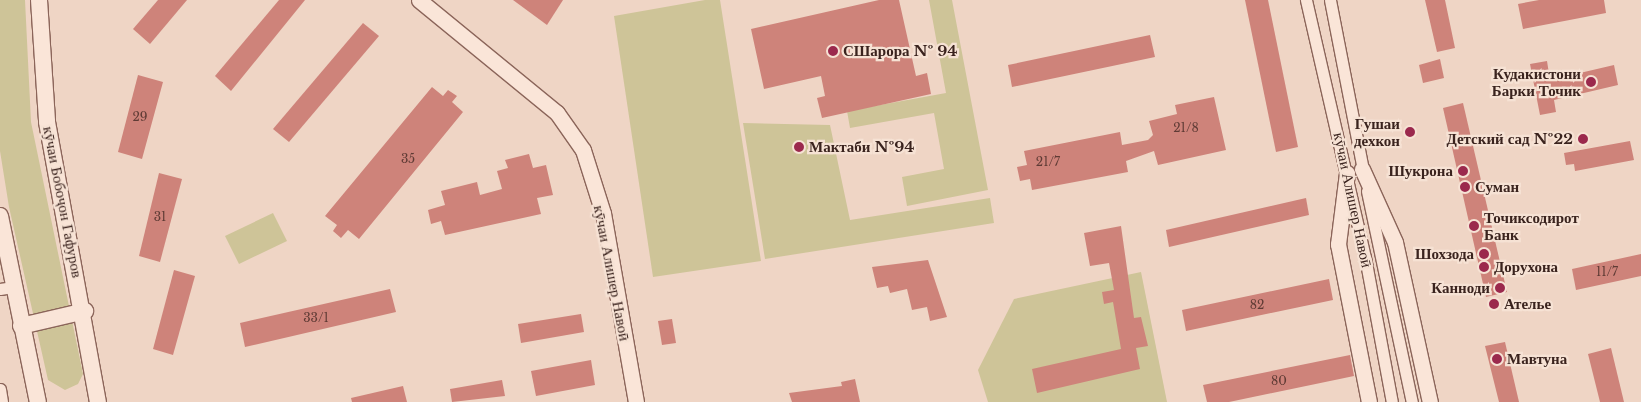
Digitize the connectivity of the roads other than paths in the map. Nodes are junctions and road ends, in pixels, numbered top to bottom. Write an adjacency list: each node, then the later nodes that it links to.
1 (38, 0): 9 (main road, кӯчаи Бобоҷон Гафуров)
2 (419, 0): 15 (street, кӯчаи Алишер Навоӣ)
3 (1306, 0): 6 (street, кӯчаи Алишер Навоӣ)
4 (1330, 0): 5 (street, кӯчаи Алишер Навоӣ)
5 (1362, 169): 18 (street, кӯчаи Алишер Навоӣ); 19 (street)
6 (1347, 173): 16 (street); 17 (street, кӯчаи Алишер Навоӣ)
7 (0, 216): 8 (main road)
8 (6, 288): 10 (main road)
9 (85, 311): 10 (main road); 14 (main road, кӯчаи Бобоҷон Гафуров)
10 (21, 326): 13 (main road)
11 (0, 389): 12 (street)
12 (2, 402)
13 (38, 402)
14 (98, 402)
15 (636, 402)
16 (1369, 402)
17 (1392, 402)
18 (1412, 402)
19 (1430, 402)

